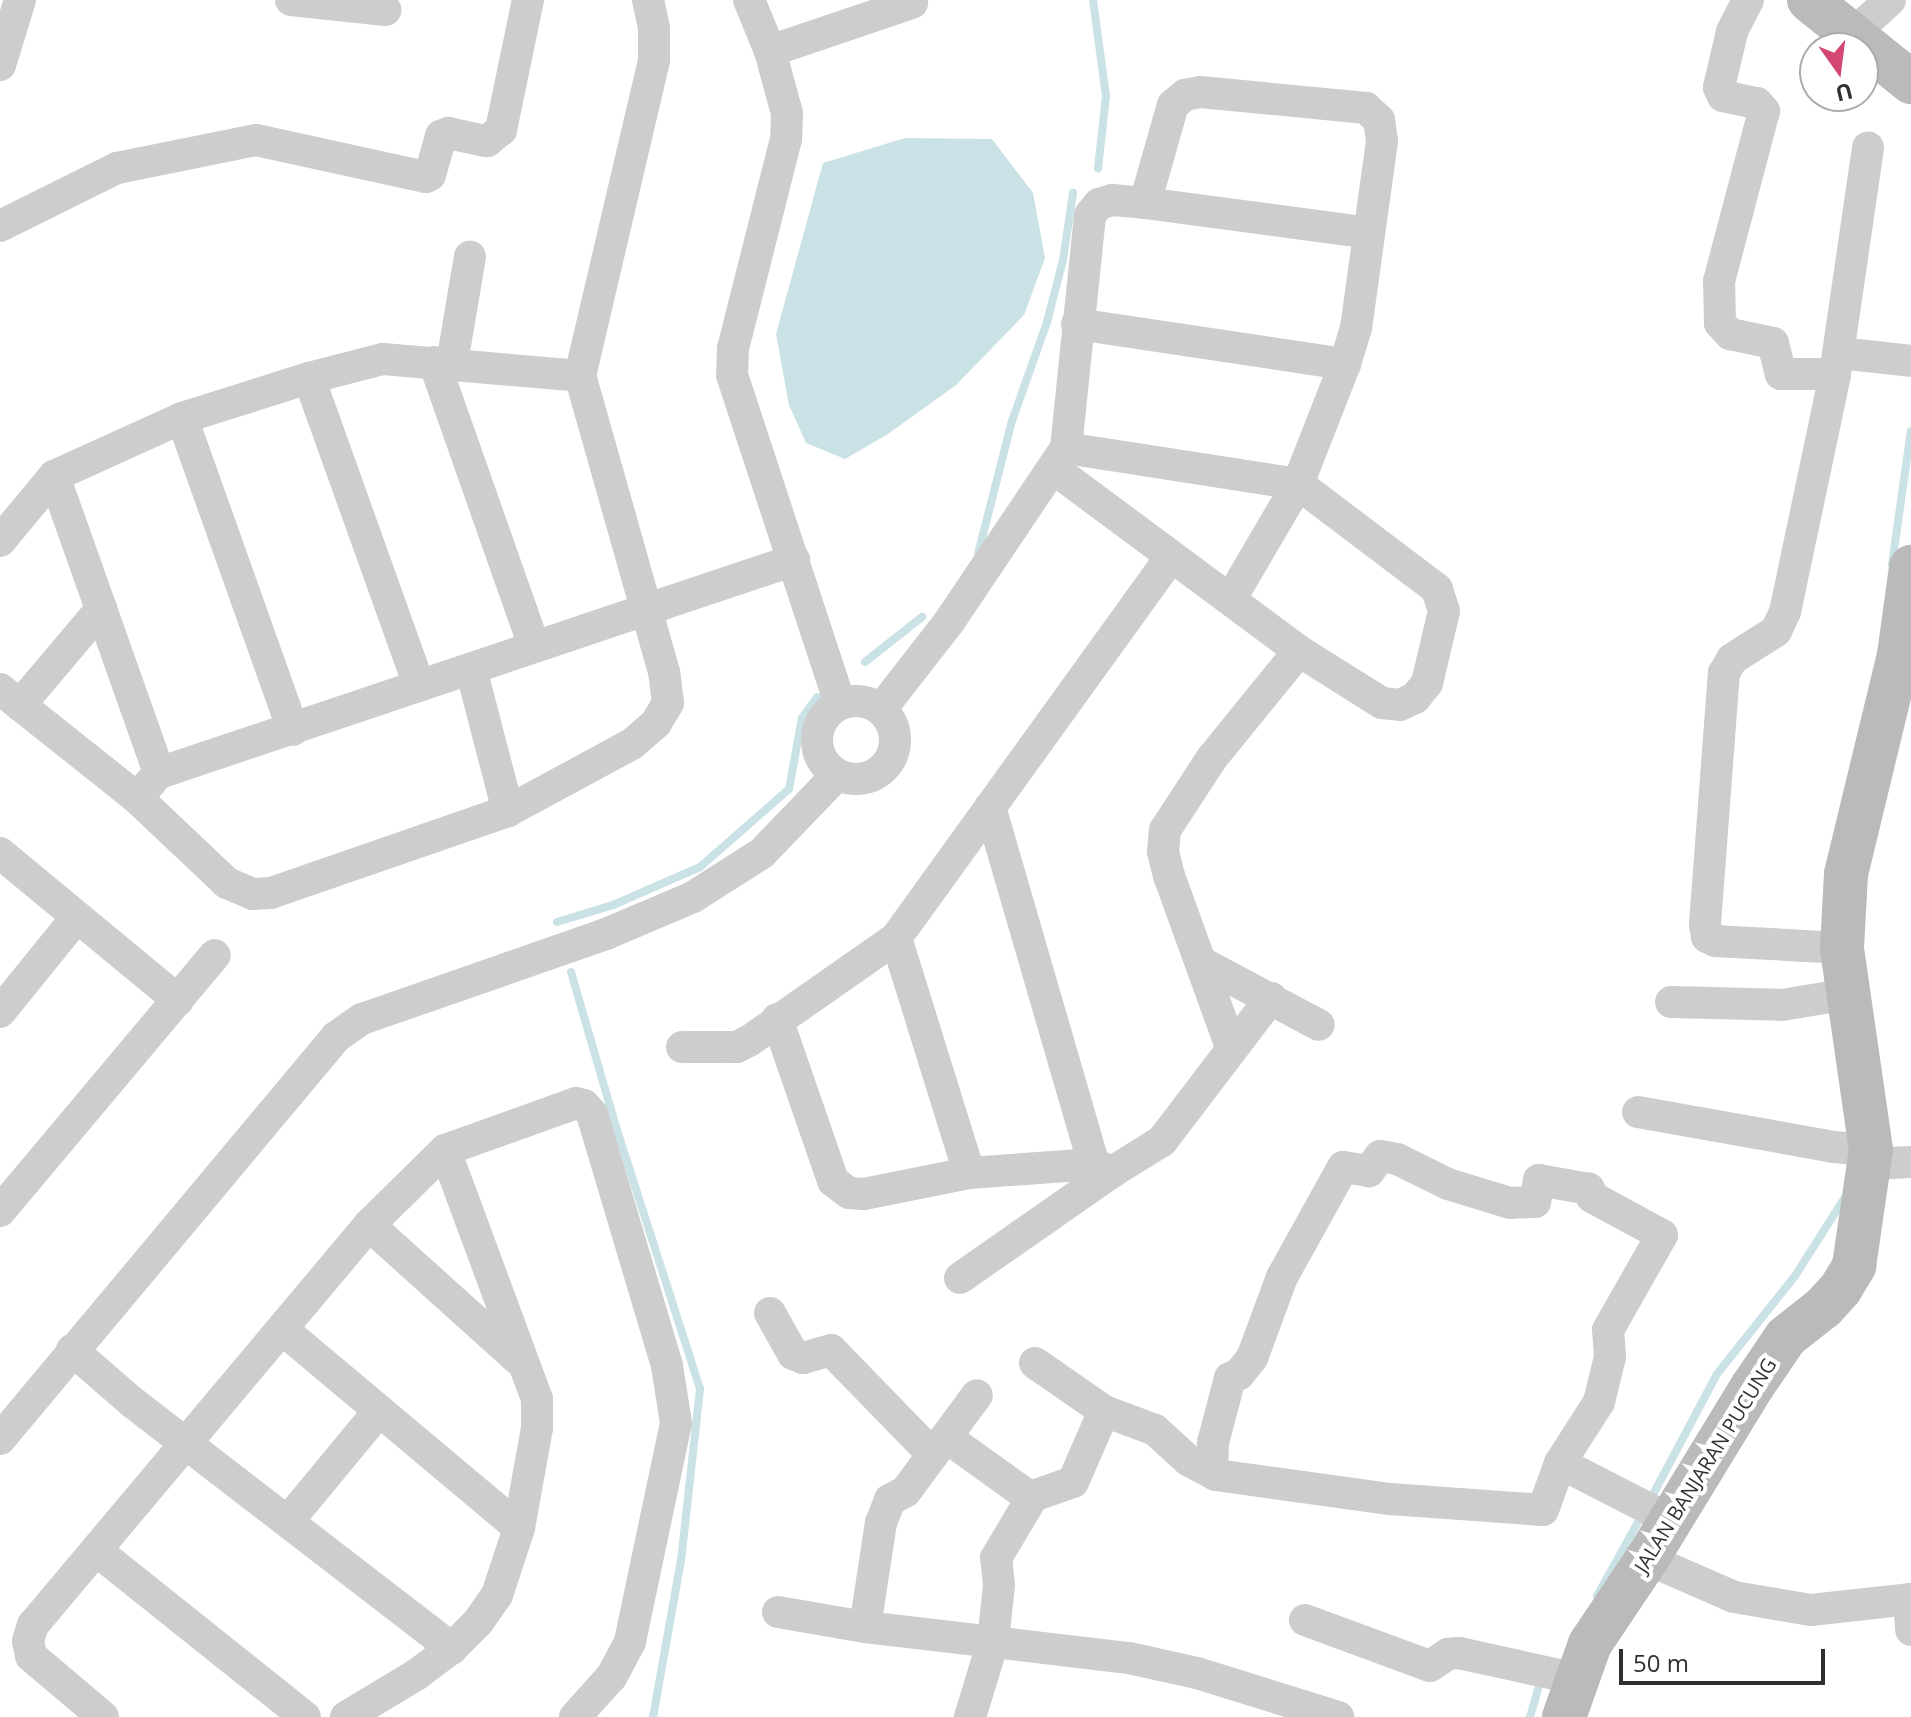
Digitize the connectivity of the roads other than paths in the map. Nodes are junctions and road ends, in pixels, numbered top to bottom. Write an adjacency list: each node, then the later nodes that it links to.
1 (20, 0): 15 (street)
2 (291, 0): 10 (street)
3 (528, 0): 19 (street)
4 (648, 0): 27 (street)
5 (749, 0): 13 (street)
6 (1748, 0): 26 (street)
7 (1809, 0): 11 (street)
8 (1890, 0): 12 (street)
9 (912, 3): 13 (street)
10 (385, 10)
11 (1846, 32)
12 (1855, 32)
13 (770, 51): 35 (street)
14 (1879, 57): 16 (street)
15 (0, 65)
16 (1911, 82)
17 (1868, 147): 26 (street)
18 (1145, 203): 20 (street); 20 (street); 22 (street)
19 (0, 226)
20 (1369, 233): 25 (street)
21 (470, 257): 24 (street)
22 (1077, 324): 25 (street); 30 (street)
23 (1911, 361): 26 (street)
24 (443, 363): 27 (street); 28 (street); 40 (street)
25 (1345, 364): 32 (street)
26 (1837, 364): 56 (street)
27 (580, 376): 39 (street)
28 (309, 378): 29 (street); 43 (street)
29 (182, 418): 31 (street); 47 (street)
30 (1060, 458): 32 (street); 34 (street); 46 (street)
31 (54, 476): 33 (street); 38 (street)
32 (1298, 484): 37 (street); 41 (street)
33 (0, 541)
34 (1171, 557): 37 (street); 51 (street)
35 (794, 560): 39 (street); 45 (street)
36 (1911, 567): 56 (street, JALAN BANJARAN PUCUNG)
37 (1231, 598): 41 (street)
38 (101, 609): 44 (street); 48 (street)
39 (648, 611): 40 (street); 52 (street)
40 (534, 646): 42 (street)
41 (1299, 651): 58 (street)
42 (471, 669): 43 (street); 52 (street)
43 (419, 686): 47 (street)
44 (10, 697): 50 (street)
45 (840, 703): 46 (street); 49 (street)
46 (882, 708): 49 (street)
47 (293, 730): 48 (street)
48 (159, 773): 50 (street)
49 (837, 775): 78 (street)
50 (137, 798): 52 (street)
51 (990, 807): 55 (street); 71 (street)
52 (508, 811)
53 (0, 853): 54 (street)
54 (76, 918): 61 (street); 63 (street)
55 (896, 938): 64 (street); 72 (street)
56 (1831, 948): 59 (street, JALAN BANJARAN PUCUNG)
57 (215, 955): 61 (street)
58 (1202, 963): 60 (street); 67 (street)
59 (1838, 997): 62 (street); 70 (street, JALAN BANJARAN PUCUNG)
60 (1271, 998): 65 (street); 67 (street)
61 (178, 1000): 73 (street)
62 (1671, 1002)
63 (0, 1012)
64 (777, 1019): 66 (street); 72 (street)
65 (1319, 1025)
66 (682, 1047)
67 (1231, 1047): 71 (street)
68 (1638, 1112): 70 (street)
69 (445, 1150): 74 (street); 79 (street); 106 (street)
70 (1869, 1155): 90 (street, JALAN BANJARAN PUCUNG)
71 (1103, 1168): 72 (street); 75 (street)
72 (969, 1173)
73 (0, 1211)
74 (369, 1225): 77 (street); 79 (street)
75 (960, 1278)
76 (770, 1313): 86 (street)
77 (282, 1329): 82 (street); 85 (street)
78 (72, 1350): 84 (street); 85 (street)
79 (520, 1361): 92 (street)
80 (1035, 1363): 83 (street)
81 (977, 1395): 86 (street)
82 (379, 1411): 91 (street); 92 (street)
83 (1104, 1411): 88 (street); 89 (street)
84 (0, 1439)
85 (186, 1443): 91 (street); 93 (street)
86 (939, 1446): 89 (street); 98 (street)
87 (1560, 1463): 88 (street); 88 (street); 90 (street)
88 (1212, 1473)
89 (1031, 1498): 99 (street)
90 (1671, 1520): 94 (street, JALAN BANJARAN PUCUNG)
91 (288, 1521): 100 (street)
92 (519, 1528): 100 (street)
93 (97, 1551): 103 (street); 104 (street)
94 (1647, 1559): 95 (street); 101 (street, JALAN BANJARAN PUCUNG)
95 (1910, 1609)
96 (778, 1612): 98 (street)
97 (1305, 1620): 101 (street)
98 (865, 1627): 99 (street)
99 (993, 1642): 102 (street); 107 (street)
100 (452, 1648): 105 (street)
101 (1557, 1684)
102 (1279, 1708): 108 (street)
103 (103, 1717)
104 (305, 1717)
105 (346, 1717)
106 (575, 1717)
107 (970, 1717)
108 (1338, 1717)

